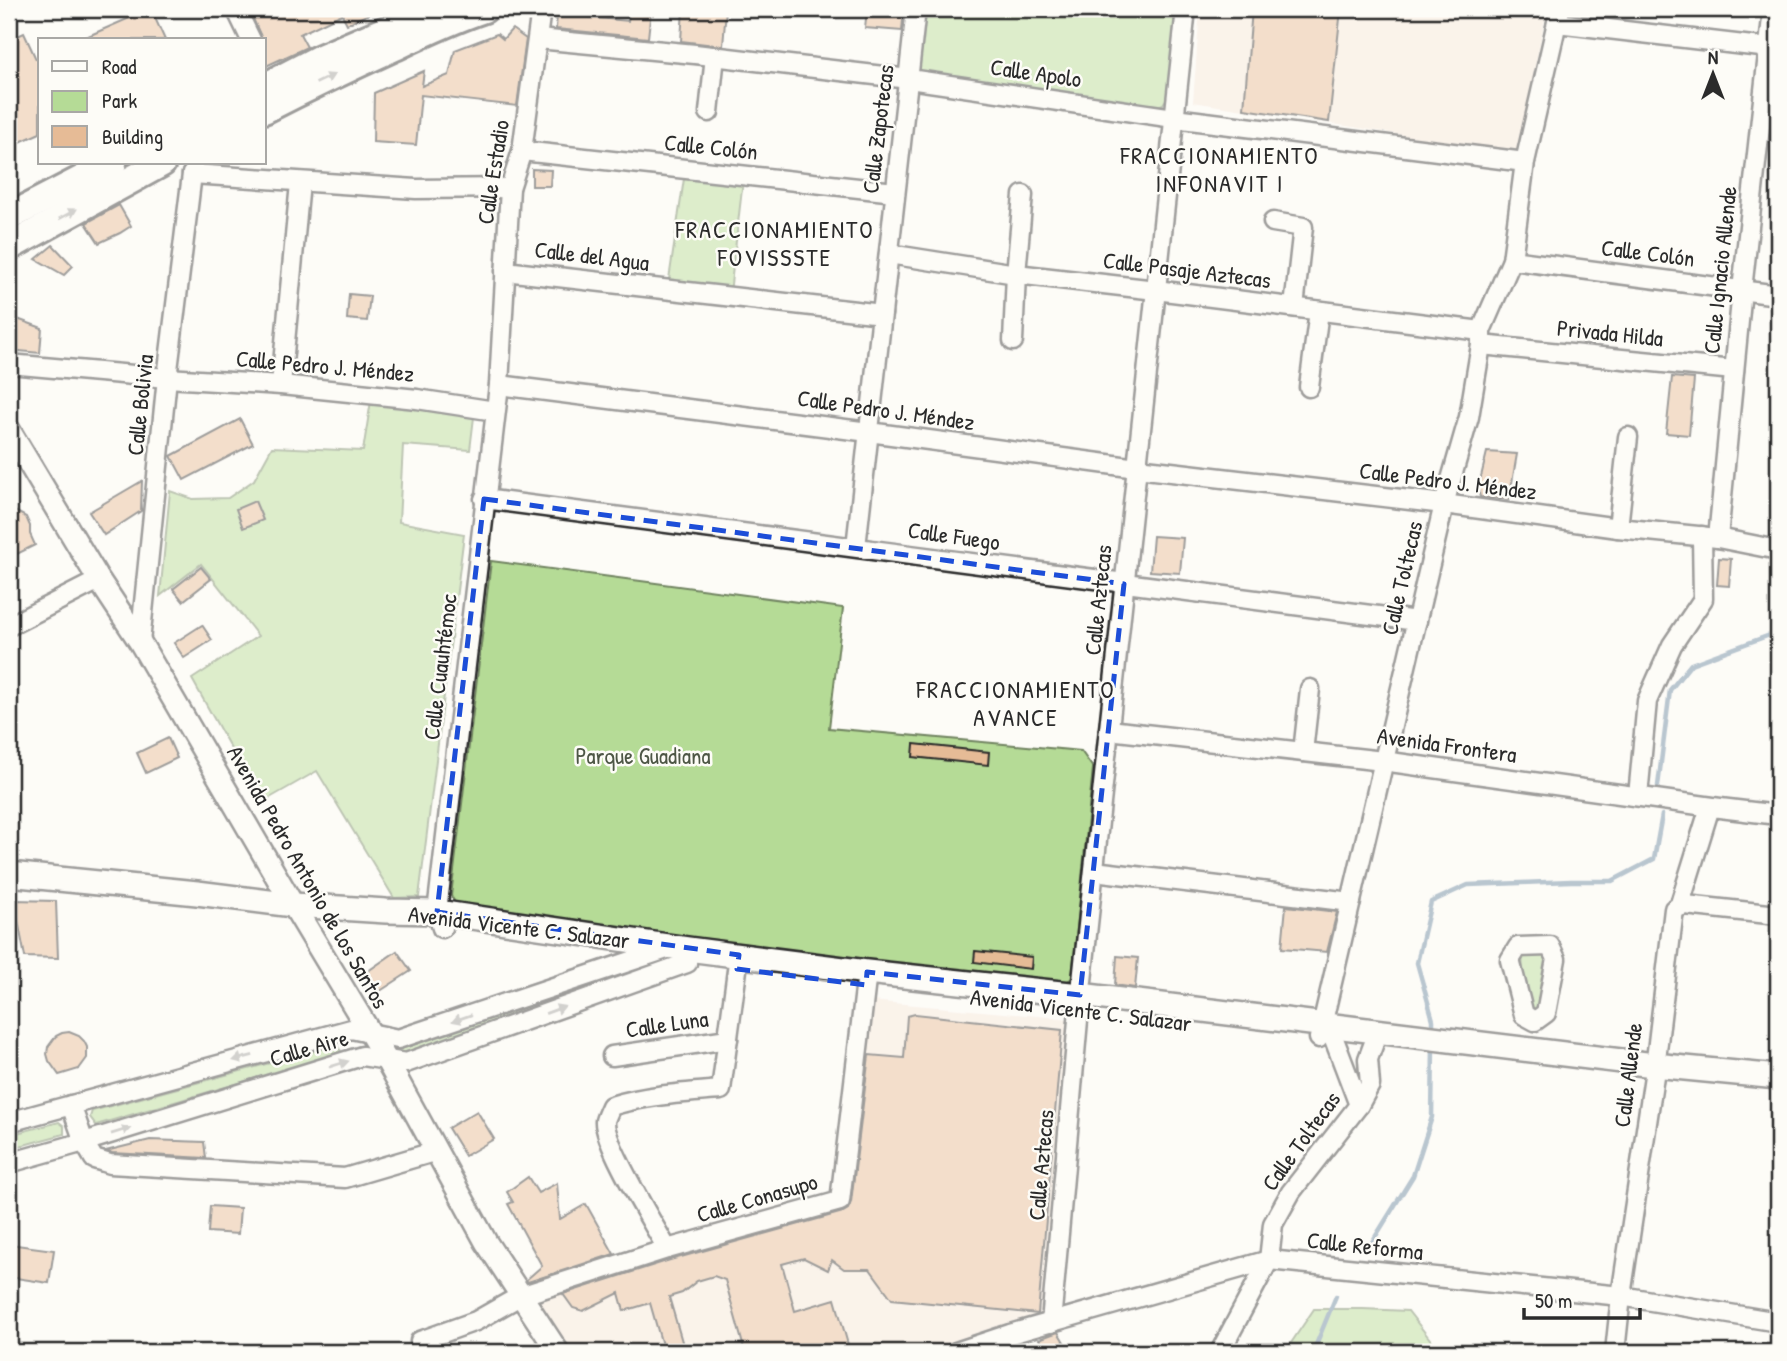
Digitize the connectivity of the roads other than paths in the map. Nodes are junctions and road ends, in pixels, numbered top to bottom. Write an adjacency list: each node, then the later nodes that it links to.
1 (236, 9): 9 (street)
2 (435, 9): 13 (main road)
3 (484, 9): 15 (main road, one-way to 3)
4 (541, 9): 10 (street, Calle Estadio)
5 (916, 9): 14 (street, Calle Zapotecas)
6 (1186, 9): 17 (street, Calle Aztecas)
7 (1773, 9): 11 (street, Calle Ignacio Allende)
8 (1558, 16): 11 (street); 19 (street, Calle Toltecas)
9 (250, 38)
10 (538, 39): 12 (street, Calle Apolo); 18 (street, Calle Estadio)
11 (1774, 48): 35 (street, Calle Ignacio Allende)
12 (715, 56): 14 (street, Calle Apolo); 16 (street)
13 (267, 78)
14 (909, 79): 17 (street, Calle Apolo); 25 (street, Calle Zapotecas)
15 (266, 109)
16 (709, 111)
17 (1174, 118): 19 (street, Calle Apolo); 34 (street, Calle Aztecas)
18 (522, 151): 24 (street, Calle Estadio); 25 (street, Calle Colón)
19 (1525, 162): 31 (street, Calle Toltecas)
20 (111, 164): 27 (main road)
21 (160, 164): 29 (main road, one-way to 21)
22 (188, 168): 23 (street); 44 (street, Calle Bolivia)
23 (300, 183): 24 (street); 45 (street)
24 (510, 188): 32 (street, Calle Estadio)
25 (895, 192): 30 (street, Calle Zapotecas)
26 (1023, 195): 33 (street)
27 (9, 217)
28 (1273, 222): 37 (street)
29 (9, 247)
30 (889, 254): 33 (street, Calle Pasaje Aztecas); 39 (street, Calle Zapotecas)
31 (1512, 260): 35 (street, Calle Colón); 40 (street, Calle Toltecas)
32 (506, 271): 39 (street, Calle del Agua); 46 (street, Calle Estadio)
33 (1016, 274): 34 (street, Calle Pasaje Aztecas); 41 (street)
34 (1156, 290): 37 (street, Calle Pasaje Aztecas); 52 (street, Calle Aztecas)
35 (1742, 290): 36 (street, Calle Colón); 43 (street, Calle Ignacio Allende)
36 (1778, 295)
37 (1294, 307): 38 (street, Calle Pasaje Aztecas)
38 (1319, 311): 40 (street, Calle Pasaje Aztecas); 47 (street)
39 (882, 314): 50 (street, Calle Zapotecas)
40 (1481, 338): 43 (street, Privada Hilda); 54 (street, Calle Toltecas)
41 (1013, 341)
42 (9, 364): 44 (street, Calle Pedro J. Méndez)
43 (1734, 370): 56 (street, Calle Ignacio Allende)
44 (167, 378): 45 (street, Calle Pedro J. Méndez); 63 (street, Calle Bolivia)
45 (281, 385): 48 (street, Calle Pedro J. Méndez)
46 (499, 385): 48 (street); 50 (street, Calle Pedro J. Méndez)
47 (1309, 387)
48 (495, 411): 53 (street, Calle Cuauhtémoc)
49 (9, 430): 59 (street, Avenida Pedro Antonio de los Santos)
50 (869, 432): 52 (street, Calle Pedro J. Méndez); 57 (street, Calle Zapotecas)
51 (1628, 437): 55 (street)
52 (1137, 468): 54 (street, Calle Pedro J. Méndez); 60 (street, Calle Aztecas)
53 (484, 499): 57 (street, Calle Fuego); 77 (street, Calle Cuauhtémoc)
54 (1444, 504): 55 (street, Calle Pedro J. Méndez); 61 (street, Calle Toltecas)
55 (1618, 528): 56 (street, Calle Pedro J. Méndez)
56 (1710, 537): 58 (street, Calle Pedro J. Méndez); 68 (street, Calle Ignacio Allende)
57 (856, 547): 60 (street, Calle Fuego)
58 (1778, 550)
59 (99, 580): 62 (street); 63 (street, Avenida Pedro Antonio de los Santos)
60 (1124, 584): 61 (street, Calle Fuego); 65 (street, Calle Aztecas)
61 (1418, 621): 67 (street, Calle Toltecas)
62 (9, 626)
63 (140, 642): 74 (street, Avenida Pedro Antonio de los Santos)
64 (1310, 689): 66 (street)
65 (1109, 730): 66 (street, Avenida Frontera); 71 (street, Calle Aztecas)
66 (1303, 752): 67 (street, Avenida Frontera)
67 (1383, 761): 68 (street, Avenida Frontera); 73 (street, Calle Toltecas)
68 (1638, 796): 69 (street, Avenida Frontera)
69 (1710, 807): 70 (street, Avenida Frontera); 75 (street, Calle Allende)
70 (1778, 814)
71 (1094, 871): 73 (street); 82 (street, Calle Aztecas)
72 (9, 874): 74 (main road, Avenida Vicente C. Salazar)
73 (1351, 902): 85 (street, Calle Toltecas)
74 (293, 905): 77 (main road, Avenida Vicente C. Salazar); 84 (street, Avenida Pedro Antonio de los Santos)
75 (1679, 907): 76 (street); 91 (street, Calle Allende)
76 (1778, 915)
77 (440, 920): 78 (main road, Avenida Vicente C. Salazar); 79 (main road, Avenida Vicente C. Salazar)
78 (683, 953): 79 (main road, Avenida Vicente C. Salazar); 80 (main road, Avenida Vicente C. Salazar); 90 (street, Calle Aire, one-way to 78)
79 (642, 957): 84 (street, Calle Aire, one-way to 84)
80 (738, 962): 81 (main road, Avenida Vicente C. Salazar); 87 (street)
81 (867, 979): 82 (main road, Avenida Vicente C. Salazar); 100 (street, Calle Conasupo)
82 (1080, 1002): 85 (main road, Avenida Vicente C. Salazar); 105 (street, Calle Aztecas)
83 (1535, 1021): 89 (street)
84 (369, 1033): 90 (street, Avenida Pedro Antonio de los Santos); 94 (street, Calle Aire, one-way to 94)
85 (1325, 1034): 86 (main road, Avenida Vicente C. Salazar); 95 (street)
86 (1375, 1038): 89 (main road, Avenida Vicente C. Salazar); 95 (street, Calle Toltecas)
87 (728, 1039): 88 (street, Calle Luna); 100 (street)
88 (612, 1056)
89 (1533, 1056): 91 (main road, Avenida Vicente C. Salazar)
90 (387, 1060): 97 (street, Calle Aire, one-way to 90); 98 (street, Avenida Pedro Antonio de los Santos)
91 (1654, 1071): 92 (main road, Avenida Vicente C. Salazar); 93 (main road, Avenida Vicente C. Salazar); 103 (street, Calle Allende)
92 (1778, 1077)
93 (1778, 1090)
94 (71, 1105): 96 (street, Calle Aire); 97 (street)
95 (1359, 1105): 101 (street, Calle Toltecas)
96 (9, 1122)
97 (84, 1142): 98 (street); 99 (street, Calle Aire)
98 (437, 1151): 102 (street, Avenida Pedro Antonio de los Santos)
99 (9, 1163)
100 (667, 1249): 102 (street, Calle Conasupo)
101 (1269, 1261): 103 (street, Calle Reforma); 105 (street, Calle Reforma); 109 (street, Calle Toltecas)
102 (520, 1296): 106 (street, Calle Conasupo); 107 (street, Avenida Pedro Antonio de los Santos)
103 (1621, 1296): 104 (street, Calle Reforma); 110 (street, Calle Allende)
104 (1778, 1322)
105 (1051, 1323): 108 (street, Calle Reforma)
106 (420, 1341)
107 (558, 1352)
108 (956, 1352)
109 (1220, 1352)
110 (1615, 1352)

